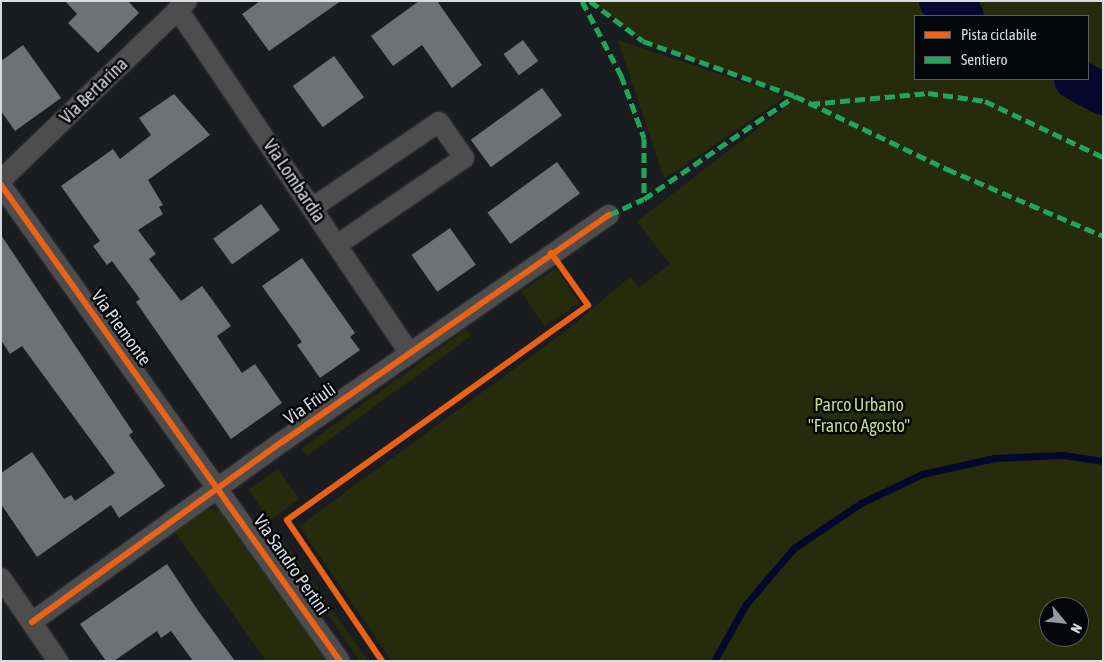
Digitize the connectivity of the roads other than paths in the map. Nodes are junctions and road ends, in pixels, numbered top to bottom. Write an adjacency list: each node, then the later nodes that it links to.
1 (182, 6): 2 (street, Via Bertarina); 4 (street, Via Lombardia)
2 (1, 180)
3 (1, 185): 8 (street, Via Piemonte)
4 (312, 208): 6 (street, Via Lombardia); 6 (street)
5 (609, 215): 7 (street, Via Friuli)
6 (337, 245): 7 (street, Via Lombardia)
7 (409, 352): 8 (street, Via Friuli)
8 (217, 487): 10 (street, Via Friuli); 12 (street, Via Sandro Pertini)
9 (1, 578): 10 (street)
10 (32, 622): 11 (street)
11 (58, 661)
12 (340, 661)

